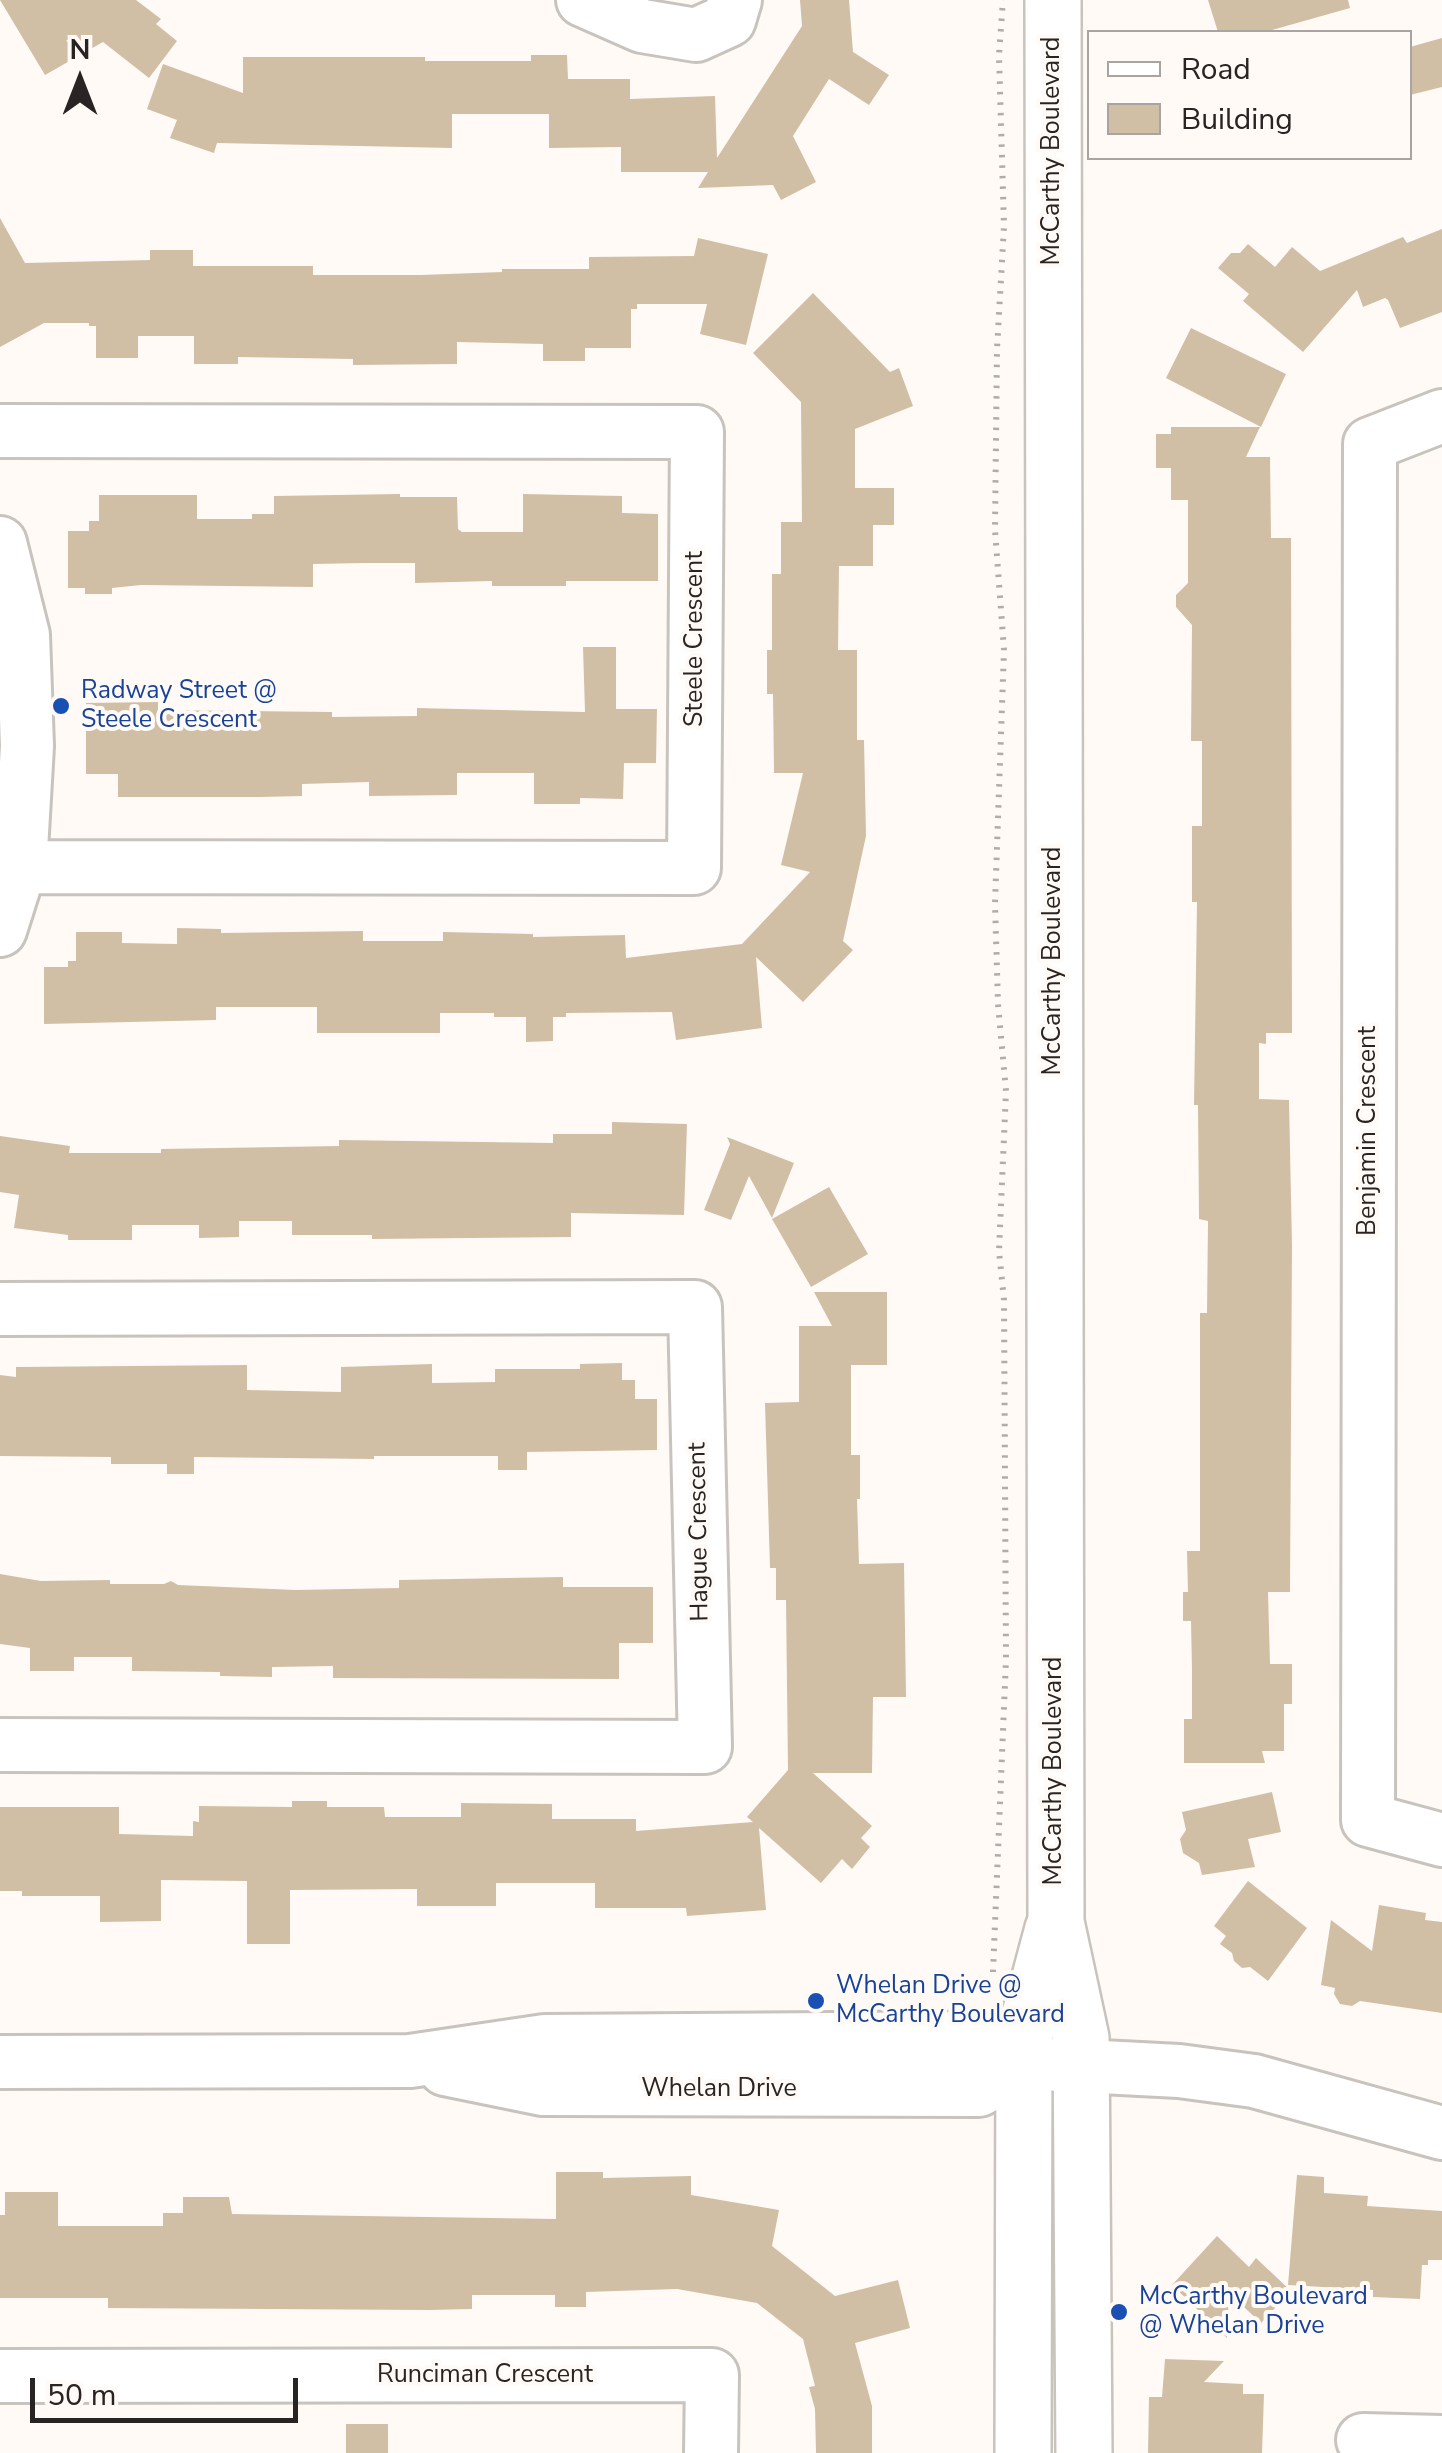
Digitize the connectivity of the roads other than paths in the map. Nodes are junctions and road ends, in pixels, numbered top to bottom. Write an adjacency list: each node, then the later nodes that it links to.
1 (583, 0): 2 (street)
2 (735, 0)
3 (1053, 0): 12 (main road, McCarthy Boulevard)
4 (1442, 416): 11 (street, Benjamin Crescent)
5 (0, 432): 7 (street, Steele Crescent)
6 (0, 543): 7 (street)
7 (20, 866): 8 (street)
8 (0, 930)
9 (0, 1309): 10 (street, Hague Crescent)
10 (0, 1746)
11 (1442, 1840)
12 (1056, 1922): 13 (main road, McCarthy Boulevard); 15 (main road, McCarthy Boulevard)
13 (1024, 2050): 14 (street, Whelan Drive); 15 (street, Whelan Drive); 21 (main road, McCarthy Boulevard)
14 (0, 2062)
15 (1082, 2064): 16 (street, Whelan Drive); 22 (main road, McCarthy Boulevard)
16 (1442, 2133)
17 (0, 2376): 20 (street, Runciman Crescent)
18 (1364, 2440): 19 (street)
19 (1442, 2442)
20 (711, 2453)
21 (1022, 2453)
22 (1084, 2453)

